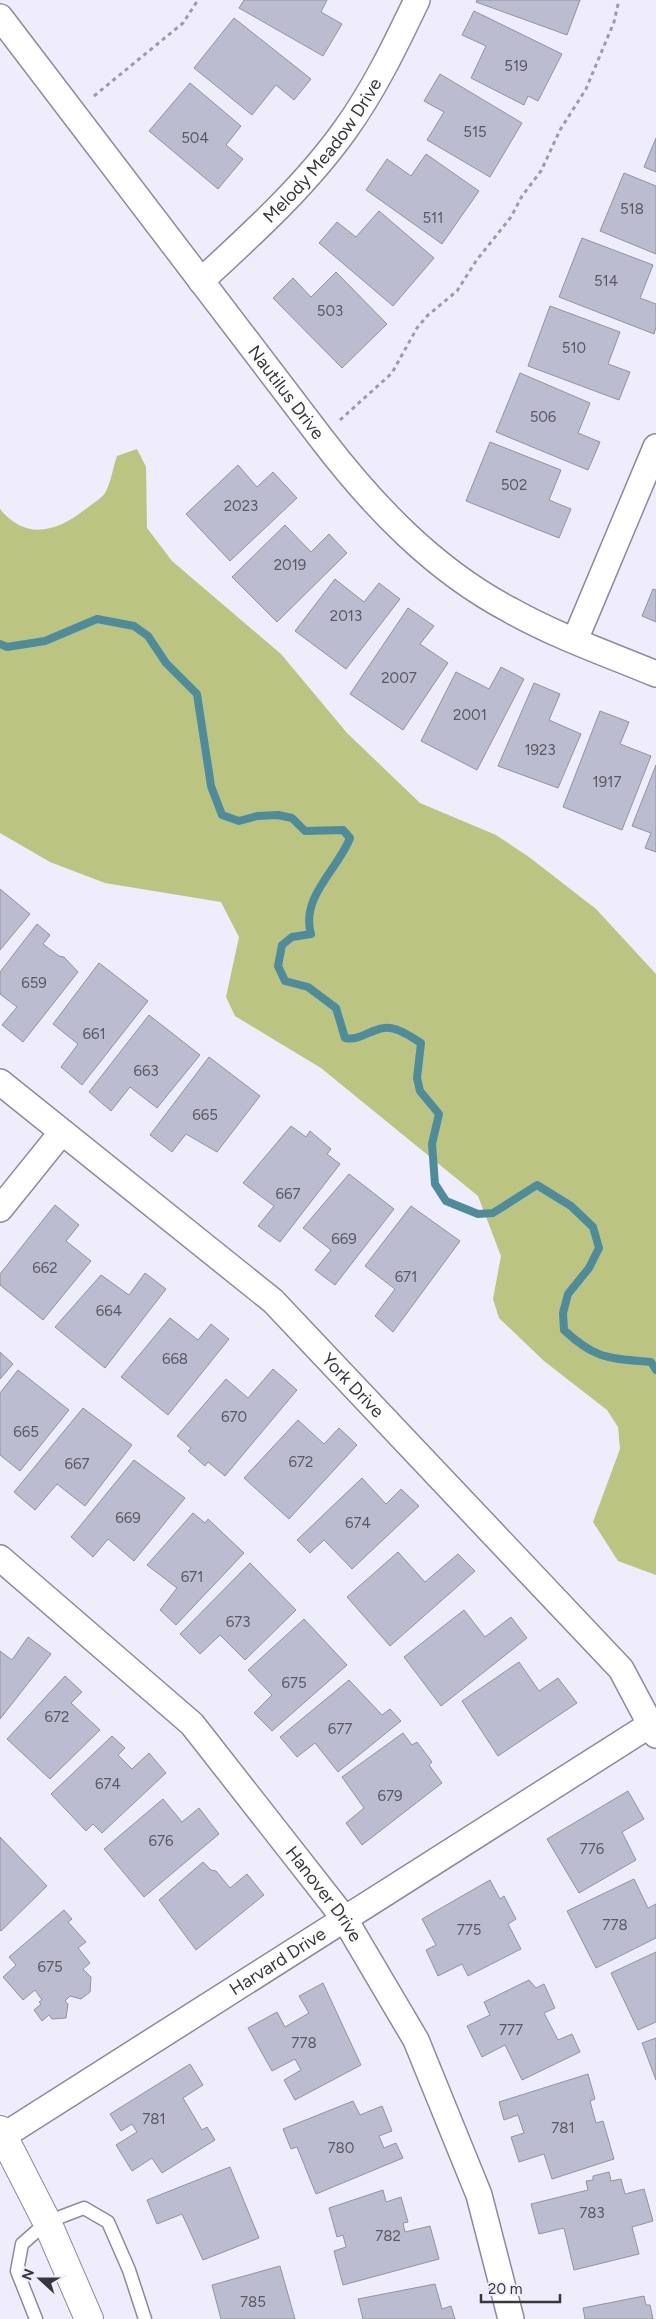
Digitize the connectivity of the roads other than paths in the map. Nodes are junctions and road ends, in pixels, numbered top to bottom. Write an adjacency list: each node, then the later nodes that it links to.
1 (417, 0): 3 (street, Melody Meadow Drive)
2 (0, 17): 3 (street, Nautilus Drive)
3 (201, 281): 5 (street, Nautilus Drive)
4 (656, 447): 5 (street)
5 (575, 640): 6 (street, Nautilus Drive)
6 (656, 674)
7 (0, 1082): 8 (street, York Drive)
8 (62, 1132): 9 (street); 11 (street, York Drive)
9 (0, 1209)
10 (0, 1558): 12 (street, Hanover Drive)
11 (654, 1727): 12 (street, Harvard Drive)
12 (344, 1918): 13 (street, Harvard Drive); 18 (street, Hanover Drive)
13 (1, 2134): 14 (street)
14 (47, 2222): 15 (lane); 16 (street); 17 (lane)
15 (36, 2319)
16 (89, 2319)
17 (145, 2319)
18 (511, 2319)

